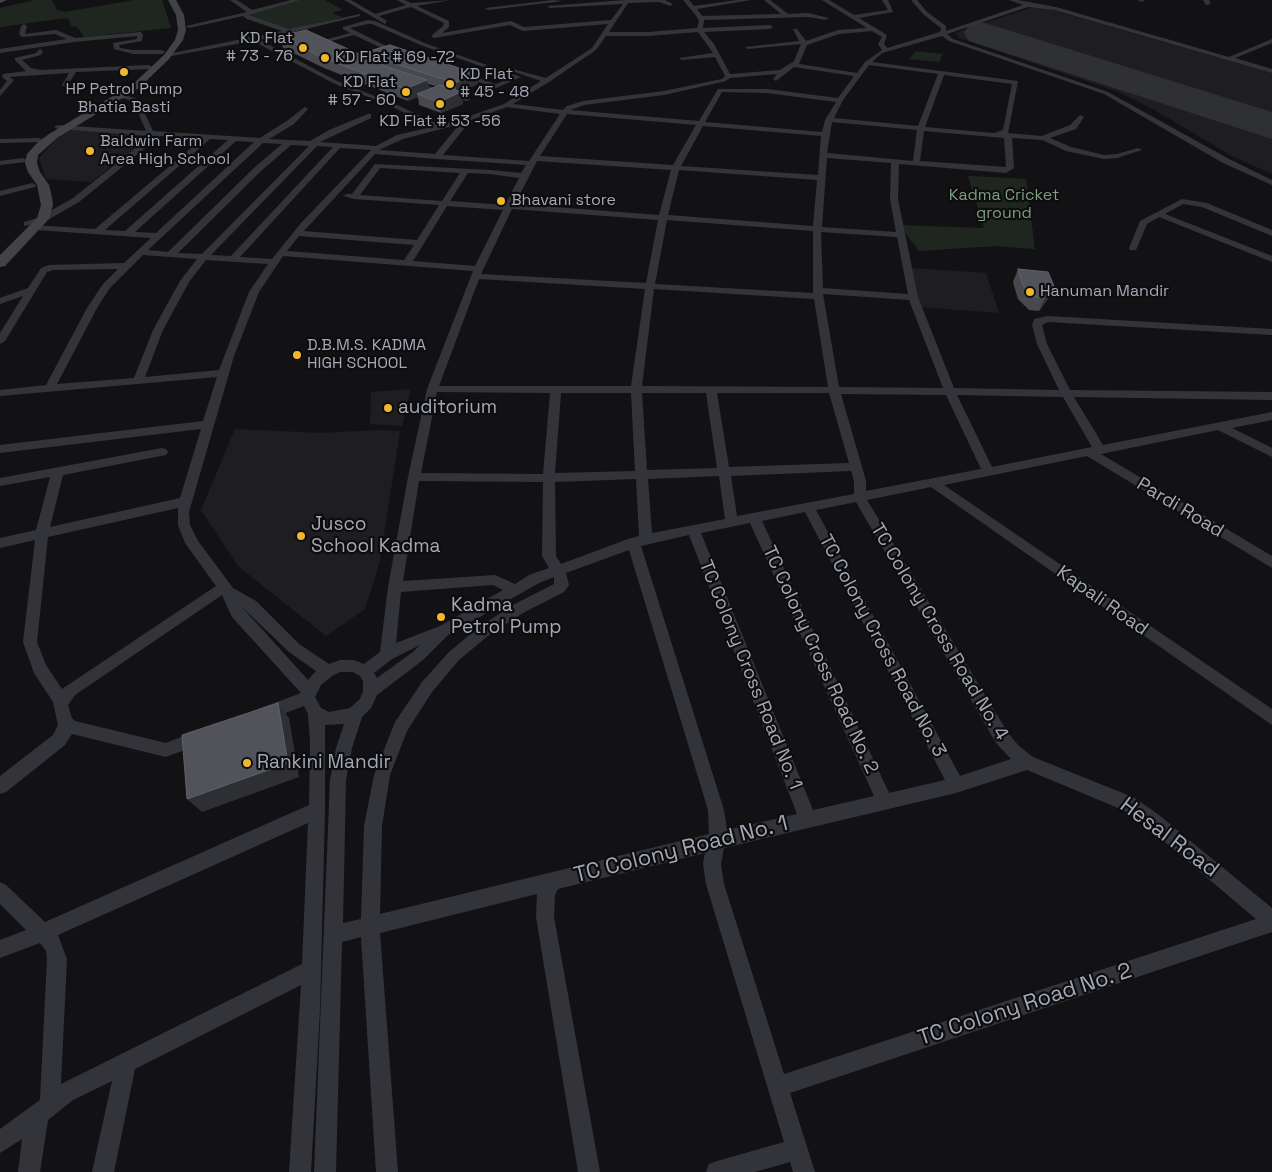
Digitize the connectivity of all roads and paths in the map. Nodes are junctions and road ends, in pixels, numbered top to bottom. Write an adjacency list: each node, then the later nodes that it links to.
1 (166, 0): 78 (main road)
2 (172, 0): 78 (main road)
3 (233, 0): 33 (street)
4 (297, 0): 33 (street)
5 (347, 0): 35 (street)
6 (400, 0): 23 (street)
7 (419, 0): 23 (street)
8 (448, 0): 23 (street)
9 (513, 0): 25 (street)
10 (578, 0): 25 (street)
11 (686, 0): 26 (street)
12 (747, 0): 26 (street)
13 (767, 0): 36 (street)
14 (825, 0): 28 (street)
15 (1012, 0): 22 (street)
16 (628, 1): 21 (street); 24 (street); 31 (street)
17 (915, 1): 20 (street); 55 (street)
18 (886, 2): 19 (street); 37 (street)
19 (897, 2)
20 (906, 2)
21 (670, 4)
22 (1028, 5): 55 (street); 82 (street)
23 (413, 6): 35 (street); 59 (street)
24 (550, 6)
25 (488, 8): 34 (street)
26 (694, 8): 39 (street)
27 (832, 10): 28 (street)
28 (841, 10): 37 (street)
29 (822, 11): 32 (street)
30 (611, 12): 31 (street)
31 (619, 12): 42 (street)
32 (813, 12)
33 (248, 13): 45 (street); 52 (street)
34 (495, 13)
35 (372, 15): 48 (street); 64 (street)
36 (787, 16): 39 (street); 40 (street)
37 (852, 17): 40 (street); 49 (street)
38 (502, 18): 43 (street)
39 (701, 18): 50 (street)
40 (826, 18): 54 (street)
41 (521, 20): 47 (street)
42 (612, 22): 47 (street); 57 (street)
43 (509, 23): 47 (street); 59 (street)
44 (24, 26): 58 (street)
45 (190, 26)
46 (770, 27): 50 (street)
47 (531, 28)
48 (297, 29): 52 (street); 61 (street)
49 (873, 29): 54 (street); 76 (street)
50 (700, 30): 57 (street); 79 (street)
51 (795, 30): 67 (street)
52 (289, 31): 60 (street)
53 (355, 33): 61 (street); 96 (street); 96 (street)
54 (835, 33): 67 (street)
55 (946, 33): 76 (street); 147 (street); 148 (street)
56 (44, 34): 58 (street); 62 (street); 71 (street)
57 (605, 34): 95 (street)
58 (24, 36): 68 (street)
59 (434, 36): 64 (street)
60 (254, 39): 78 (street); 118 (street)
61 (315, 39): 73 (street)
62 (74, 40): 69 (street); 71 (street)
63 (265, 40): 72 (street)
64 (427, 40): 95 (street)
65 (1272, 41): 82 (street)
66 (283, 43): 72 (street)
67 (804, 43): 74 (street); 85 (street)
68 (21, 44): 71 (street); 75 (street)
69 (115, 44): 70 (street); 78 (street)
70 (107, 45)
71 (41, 46): 77 (street); 83 (street)
72 (274, 46): 109 (street)
73 (329, 46)
74 (748, 46)
75 (0, 47)
76 (884, 50): 84 (street)
77 (0, 51)
78 (164, 55): 86 (main road); 103 (main road)
79 (717, 55): 81 (street); 93 (street)
80 (44, 58): 83 (street)
81 (682, 58)
82 (1228, 59): 88 (street)
83 (19, 62): 87 (street)
84 (867, 63): 91 (street); 92 (street)
85 (794, 65): 90 (street); 92 (street)
86 (149, 67): 89 (street); 117 (main road)
87 (36, 71): 89 (street); 102 (street)
88 (1272, 71)
89 (73, 72): 97 (street)
90 (781, 72): 93 (street); 101 (street)
91 (942, 72): 119 (street); 123 (street)
92 (859, 74): 107 (street)
93 (728, 76): 111 (street)
94 (404, 80): 100 (street)
95 (547, 81): 108 (street)
96 (488, 84): 98 (street)
97 (65, 85)
98 (479, 87)
99 (471, 90): 105 (street)
100 (440, 92): 104 (street); 105 (street)
101 (767, 92): 107 (street); 116 (street)
102 (0, 94)
103 (120, 96): 117 (main road); 120 (street)
104 (432, 96)
105 (454, 97): 106 (street)
106 (468, 100)
107 (840, 100): 114 (street)
108 (506, 105): 111 (street); 115 (street)
109 (408, 106)
110 (305, 109): 129 (street)
111 (565, 112): 116 (street); 139 (street)
112 (368, 116): 131 (street)
113 (1080, 117): 125 (street)
114 (829, 120): 119 (street); 121 (street)
115 (458, 122): 118 (street); 137 (street)
116 (700, 124): 121 (street); 143 (street)
117 (62, 127): 120 (street); 127 (main road); 157 (main road)
118 (439, 127): 122 (street)
119 (921, 128): 123 (street); 142 (street)
120 (155, 134): 124 (street); 157 (street)
121 (825, 134): 136 (street)
122 (407, 135): 133 (street); 135 (street)
123 (1004, 135): 125 (street); 142 (street)
124 (208, 137): 126 (street); 159 (street)
125 (1043, 138): 134 (street)
126 (234, 139): 129 (street); 162 (street)
127 (39, 140): 128 (street); 138 (main road)
128 (0, 141)
129 (260, 141): 130 (street); 164 (street)
130 (289, 142): 131 (street); 170 (street)
131 (313, 144): 132 (street); 171 (street)
132 (338, 146): 133 (street); 172 (street)
133 (375, 150): 135 (street); 151 (street)
134 (1138, 150)
135 (409, 155): 137 (street)
136 (823, 155): 140 (street); 146 (street)
137 (437, 157): 139 (street)
138 (23, 160): 141 (street); 149 (main road)
139 (533, 160): 143 (street); 145 (street)
140 (895, 162): 142 (street); 163 (street)
141 (0, 163)
142 (916, 164)
143 (676, 167): 146 (street); 156 (street)
144 (465, 171): 145 (street); 152 (street); 153 (street)
145 (524, 176): 154 (street)
146 (820, 178): 158 (street)
147 (1272, 178)
148 (1272, 183)
149 (32, 185): 150 (street); 157 (main road)
150 (0, 194)
151 (333, 195): 152 (street); 160 (street)
152 (354, 197): 153 (street)
153 (444, 204): 154 (street); 165 (street)
154 (508, 207): 156 (street); 178 (street)
155 (1158, 214): 161 (street); 166 (street); 173 (street)
156 (663, 217): 158 (street); 179 (street)
157 (36, 223): 159 (street); 168 (main road); 175 (main road)
158 (817, 229): 163 (street); 181 (street)
159 (98, 231): 162 (street)
160 (297, 233): 165 (street); 169 (street)
161 (1272, 233)
162 (127, 234): 164 (street)
163 (900, 235): 182 (street)
164 (157, 236): 167 (street)
165 (420, 243): 176 (street)
166 (1133, 248)
167 (142, 251): 170 (street); 177 (street)
168 (0, 252)
169 (281, 253): 174 (street); 176 (street)
170 (170, 254): 171 (street)
171 (204, 257): 172 (street); 187 (street)
172 (233, 259): 174 (street)
173 (1272, 259)
174 (274, 262): 186 (street)
175 (0, 263)
176 (406, 263): 178 (street)
177 (125, 266): 180 (street); 188 (street)
178 (477, 273): 179 (street); 189 (street)
179 (650, 286): 181 (street); 191 (street)
180 (31, 290): 183 (street); 185 (street)
181 (818, 294): 182 (street); 193 (street)
182 (913, 297): 194 (street)
183 (0, 301)
184 (1272, 332): 195 (street)
185 (0, 341)
186 (224, 373): 187 (street); 199 (street)
187 (138, 380): 188 (street)
188 (50, 388): 196 (street)
189 (432, 389): 190 (street); 210 (street)
190 (556, 389): 191 (street); 211 (street)
191 (636, 389): 192 (street); 209 (street)
192 (711, 389): 193 (street); 207 (street)
193 (834, 390): 194 (street); 205 (street)
194 (950, 391): 195 (street); 208 (street)
195 (1066, 392): 197 (street); 202 (street)
196 (0, 393)
197 (1272, 396)
198 (1272, 416): 200 (street)
199 (208, 424): 201 (street); 215 (street)
200 (1221, 427): 202 (street); 204 (street)
201 (0, 449)
202 (1095, 451): 208 (street); 223 (street, Pardi Road)
203 (162, 452): 206 (street)
204 (1272, 453)
205 (856, 467): 207 (street); 214 (street)
206 (58, 471): 212 (street); 220 (street)
207 (724, 471): 209 (street); 218 (street)
208 (988, 472): 213 (street)
209 (641, 475): 211 (street); 221 (street)
210 (414, 477): 211 (street); 225 (street)
211 (549, 478): 224 (street)
212 (0, 482)
213 (932, 483): 214 (street); 236 (street, Kapali Road)
214 (860, 497): 216 (street); 240 (street, TC Colony Cross Road No. 4)
215 (185, 502): 220 (street); 226 (street)
216 (809, 508): 217 (street); 241 (street, TC Colony Cross Road No. 3)
217 (754, 518): 218 (street); 243 (street, TC Colony Cross Road No. 2)
218 (732, 522): 219 (street)
219 (692, 529): 221 (street); 245 (street, TC Colony Cross Road No. 1)
220 (42, 534): 222 (street); 233 (street)
221 (640, 541): 224 (street); 246 (street)
222 (0, 542)
223 (1272, 563)
224 (556, 570): 227 (street); 250 (street)
225 (395, 586): 227 (street); 229 (street)
226 (226, 589): 230 (street); 233 (street); 234 (street)
227 (515, 590): 228 (street)
228 (446, 630): 229 (street); 232 (street)
229 (387, 655): 231 (street)
230 (327, 671): 231 (street); 234 (street)
231 (365, 671): 232 (street)
232 (372, 691): 235 (street)
233 (61, 701): 238 (street)
234 (311, 701): 235 (street); 237 (street); 244 (street)
235 (355, 712): 252 (street)
236 (1272, 718)
237 (245, 720)
238 (66, 723): 239 (street); 242 (street)
239 (210, 733)
240 (1027, 762): 241 (street, TC Colony Road No. 1); 249 (street, Hesal Road)
241 (956, 785): 243 (street, TC Colony Road No. 1)
242 (0, 786)
243 (885, 802): 245 (street, TC Colony Road No. 1)
244 (317, 810): 251 (street); 254 (street)
245 (808, 820): 246 (street, TC Colony Road No. 1)
246 (717, 841): 247 (street, TC Colony Road No. 1); 256 (street)
247 (552, 881): 250 (street, TC Colony Road No. 1); 265 (street)
248 (0, 891): 251 (street)
249 (1272, 921): 256 (street, TC Colony Road No. 2)
250 (370, 926): 252 (street, TC Colony Road No. 1); 264 (street)
251 (42, 933): 253 (street); 257 (street)
252 (333, 935): 263 (street)
253 (0, 949)
254 (311, 970): 255 (street); 262 (street)
255 (126, 1062): 257 (street); 261 (street)
256 (777, 1087): 259 (street)
257 (44, 1108): 258 (street); 260 (street)
258 (0, 1142)
259 (796, 1149): 266 (street); 267 (street)
260 (29, 1172)
261 (103, 1172)
262 (300, 1172)
263 (324, 1172)
264 (387, 1172)
265 (589, 1172)
266 (717, 1172)
267 (804, 1172)

